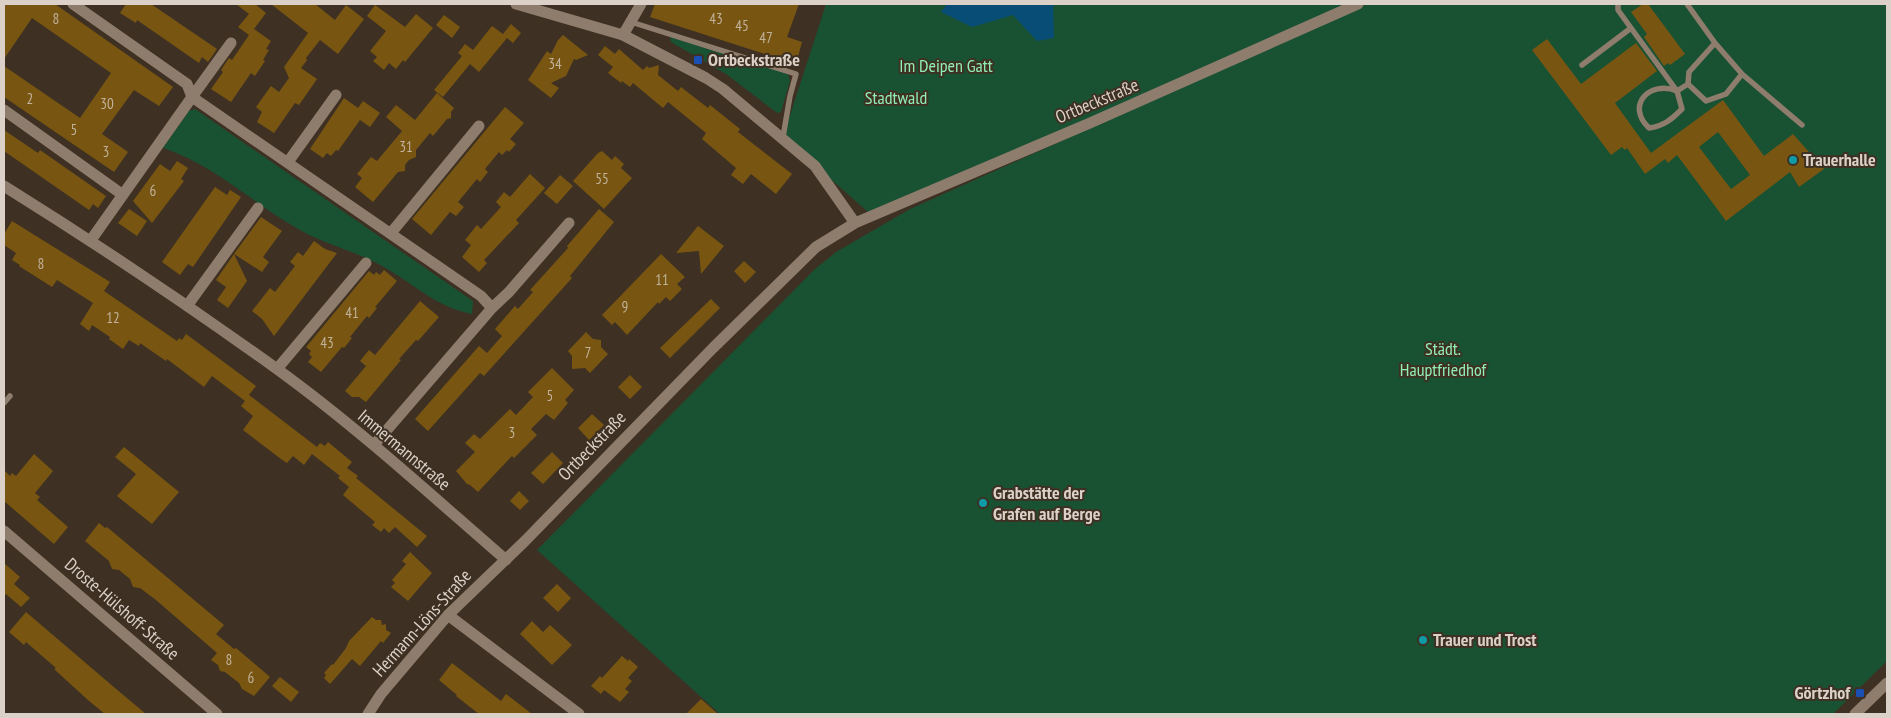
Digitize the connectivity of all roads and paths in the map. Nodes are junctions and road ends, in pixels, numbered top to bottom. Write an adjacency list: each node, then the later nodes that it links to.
1 (73, 4): 17 (street)
2 (516, 4): 9 (street)
3 (641, 4): 7 (street)
4 (1358, 4): 27 (street, Ortbeckstraße)
5 (1618, 4): 8 (lane)
6 (1687, 4): 11 (lane)
7 (631, 22): 9 (street); 21 (lane)
8 (1631, 28): 12 (lane); 15 (lane)
9 (623, 35): 21 (street)
10 (231, 43): 17 (street)
11 (1715, 43): 13 (lane); 14 (lane)
12 (1582, 65)
13 (1742, 74): 14 (lane); 19 (lane)
14 (1688, 84): 15 (lane)
15 (1677, 91): 15 (lane)
16 (336, 95): 22 (street)
17 (192, 97): 22 (street); 24 (street)
18 (4, 110): 24 (street)
19 (1802, 125)
20 (479, 126): 28 (street)
21 (783, 137): 27 (street)
22 (288, 162): 28 (street)
23 (4, 186): 29 (street, Immermannstraße)
24 (123, 196): 29 (street)
25 (258, 208): 31 (street)
26 (570, 223): 32 (street)
27 (855, 223): 38 (street, Ortbeckstraße)
28 (391, 234): 32 (street)
29 (91, 240): 31 (street, Immermannstraße)
30 (366, 263): 33 (street)
31 (187, 306): 33 (street, Immermannstraße)
32 (492, 308): 36 (street)
33 (277, 370): 36 (street, Immermannstraße)
34 (10, 396): 35 (lane)
35 (4, 403)
36 (374, 446): 38 (street, Immermannstraße)
37 (4, 531): 41 (street, Droste-Hülshoff-Straße)
38 (506, 560): 39 (street, Hermann-Löns-Straße)
39 (448, 615): 42 (street, Hermann-Löns-Straße); 43 (street)
40 (1887, 683): 44 (street)
41 (217, 714)
42 (368, 714)
43 (579, 714)
44 (1855, 714)

